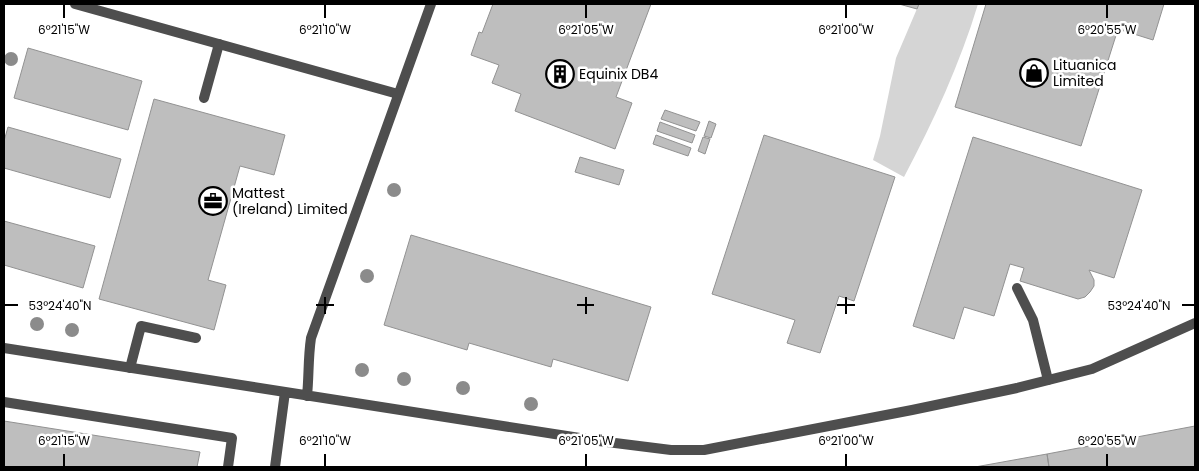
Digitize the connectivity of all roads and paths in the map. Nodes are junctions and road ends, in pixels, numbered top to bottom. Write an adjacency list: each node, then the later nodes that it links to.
1 (75, 4): 3 (street)
2 (431, 4): 4 (street)
3 (219, 44): 4 (street); 5 (street)
4 (398, 94): 13 (street)
5 (204, 98)
6 (1017, 288): 11 (street)
7 (1195, 324): 11 (street)
8 (196, 338): 10 (street)
9 (4, 348): 10 (street)
10 (130, 368): 12 (street)
11 (1048, 380): 13 (street)
12 (285, 392): 13 (street); 16 (street)
13 (307, 396)
14 (4, 402): 15 (street)
15 (228, 467)
16 (275, 467)

